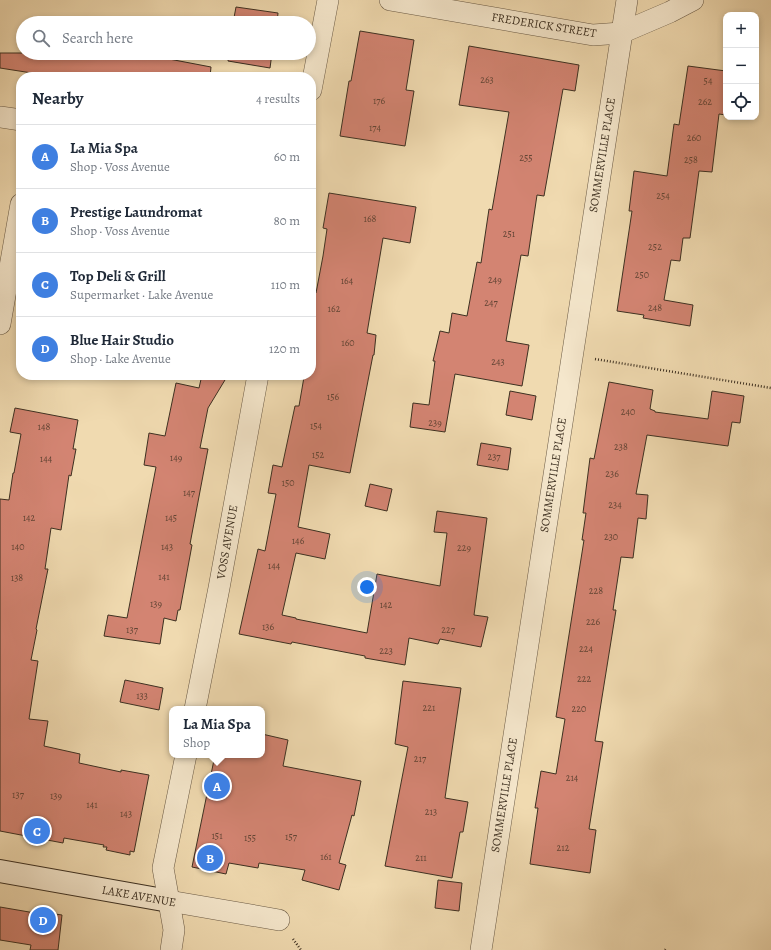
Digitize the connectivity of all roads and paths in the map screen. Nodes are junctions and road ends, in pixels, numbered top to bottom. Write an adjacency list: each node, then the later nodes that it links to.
1 (328, 0): 6 (street)
2 (390, 0): 5 (street, FREDERICK STREET)
3 (627, 0): 5 (street, SOMMERVILLE PLACE)
4 (693, 0): 5 (street, FREDERICK STREET)
5 (621, 33): 11 (street, SOMMERVILLE PLACE)
6 (314, 72)
7 (0, 116): 8 (street)
8 (16, 119)
9 (16, 233): 10 (street)
10 (0, 324)
11 (571, 355): 13 (path); 20 (street, SOMMERVILLE PLACE)
12 (257, 380): 14 (street, VOSS AVENUE)
13 (771, 388)
14 (196, 706)
15 (185, 758): 17 (street)
16 (0, 871): 17 (street, LAKE AVENUE)
17 (169, 901): 18 (street, LAKE AVENUE); 19 (street)
18 (279, 920)
19 (171, 950)
20 (481, 950)

